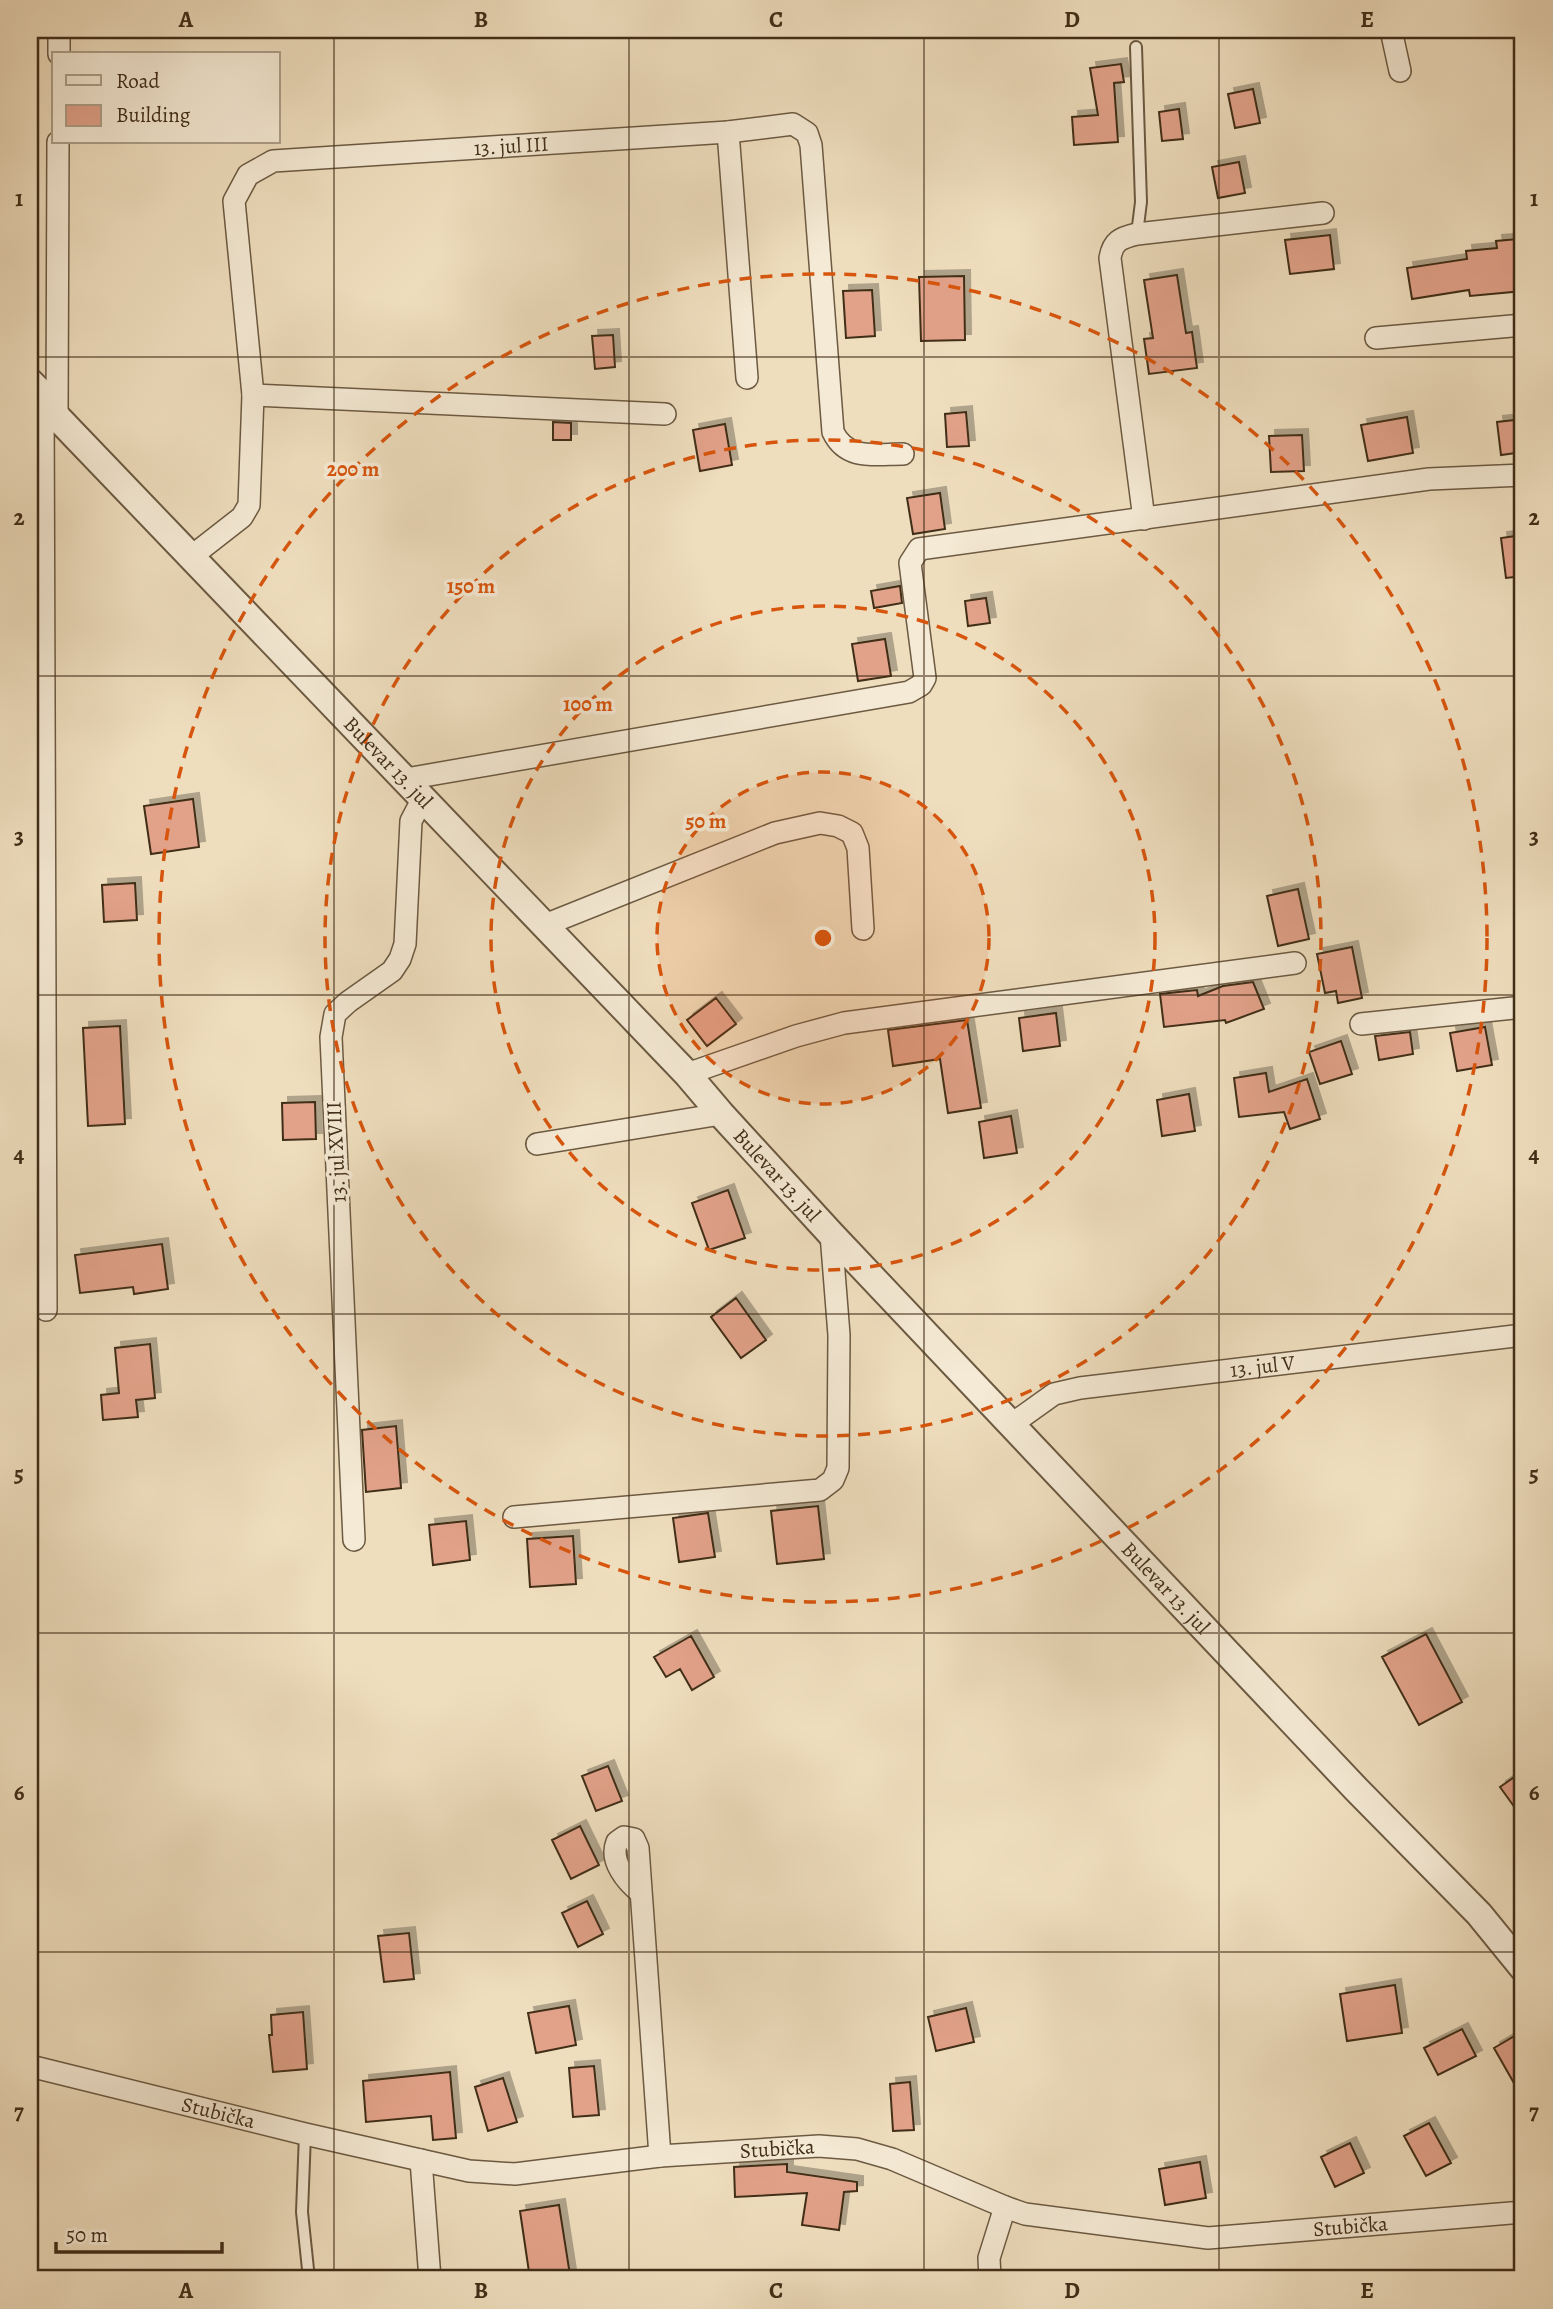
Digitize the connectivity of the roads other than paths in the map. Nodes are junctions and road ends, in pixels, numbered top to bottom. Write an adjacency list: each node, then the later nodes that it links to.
1 (59, 30): 4 (street)
2 (1391, 30): 5 (street)
3 (1136, 47): 9 (lane)
4 (59, 52)
5 (1400, 71)
6 (728, 132): 12 (street); 13 (street, 13. jul III); 16 (street, 13. jul III)
7 (58, 144): 14 (street)
8 (1323, 213): 9 (street)
9 (1137, 234): 18 (street)
10 (1523, 325): 11 (street)
11 (1376, 338)
12 (747, 378)
13 (253, 396): 15 (street); 19 (street, 13. jul III)
14 (43, 398): 19 (street, Bulevar 13. jul); 30 (street)
15 (664, 414)
16 (903, 454)
17 (1523, 475): 18 (street)
18 (1144, 519): 20 (street)
19 (192, 556): 20 (street, Bulevar 13. jul)
20 (415, 789): 21 (street, Bulevar 13. jul); 34 (street, 13. jul XVIII)
21 (545, 925): 22 (street); 26 (street, Bulevar 13. jul)
22 (863, 929)
23 (1294, 963): 26 (street)
24 (1523, 1007): 25 (street)
25 (1361, 1024)
26 (687, 1074): 27 (street, Bulevar 13. jul)
27 (720, 1114): 28 (street); 29 (street, Bulevar 13. jul)
28 (537, 1144)
29 (831, 1234): 32 (street, Bulevar 13. jul); 33 (street)
30 (46, 1310)
31 (1523, 1335): 32 (street, 13. jul V)
32 (1012, 1423): 36 (street, Bulevar 13. jul)
33 (514, 1517)
34 (354, 1540)
35 (641, 1893): 39 (street)
36 (1523, 1968)
37 (30, 2066): 38 (street, Stubička)
38 (304, 2134): 40 (street, Stubička); 43 (lane)
39 (660, 2156): 40 (street, Stubička); 41 (street, Stubička)
40 (421, 2160): 44 (street)
41 (1005, 2207): 42 (street, Stubička); 45 (street)
42 (1523, 2212)
43 (309, 2279)
44 (430, 2279)
45 (990, 2279)

